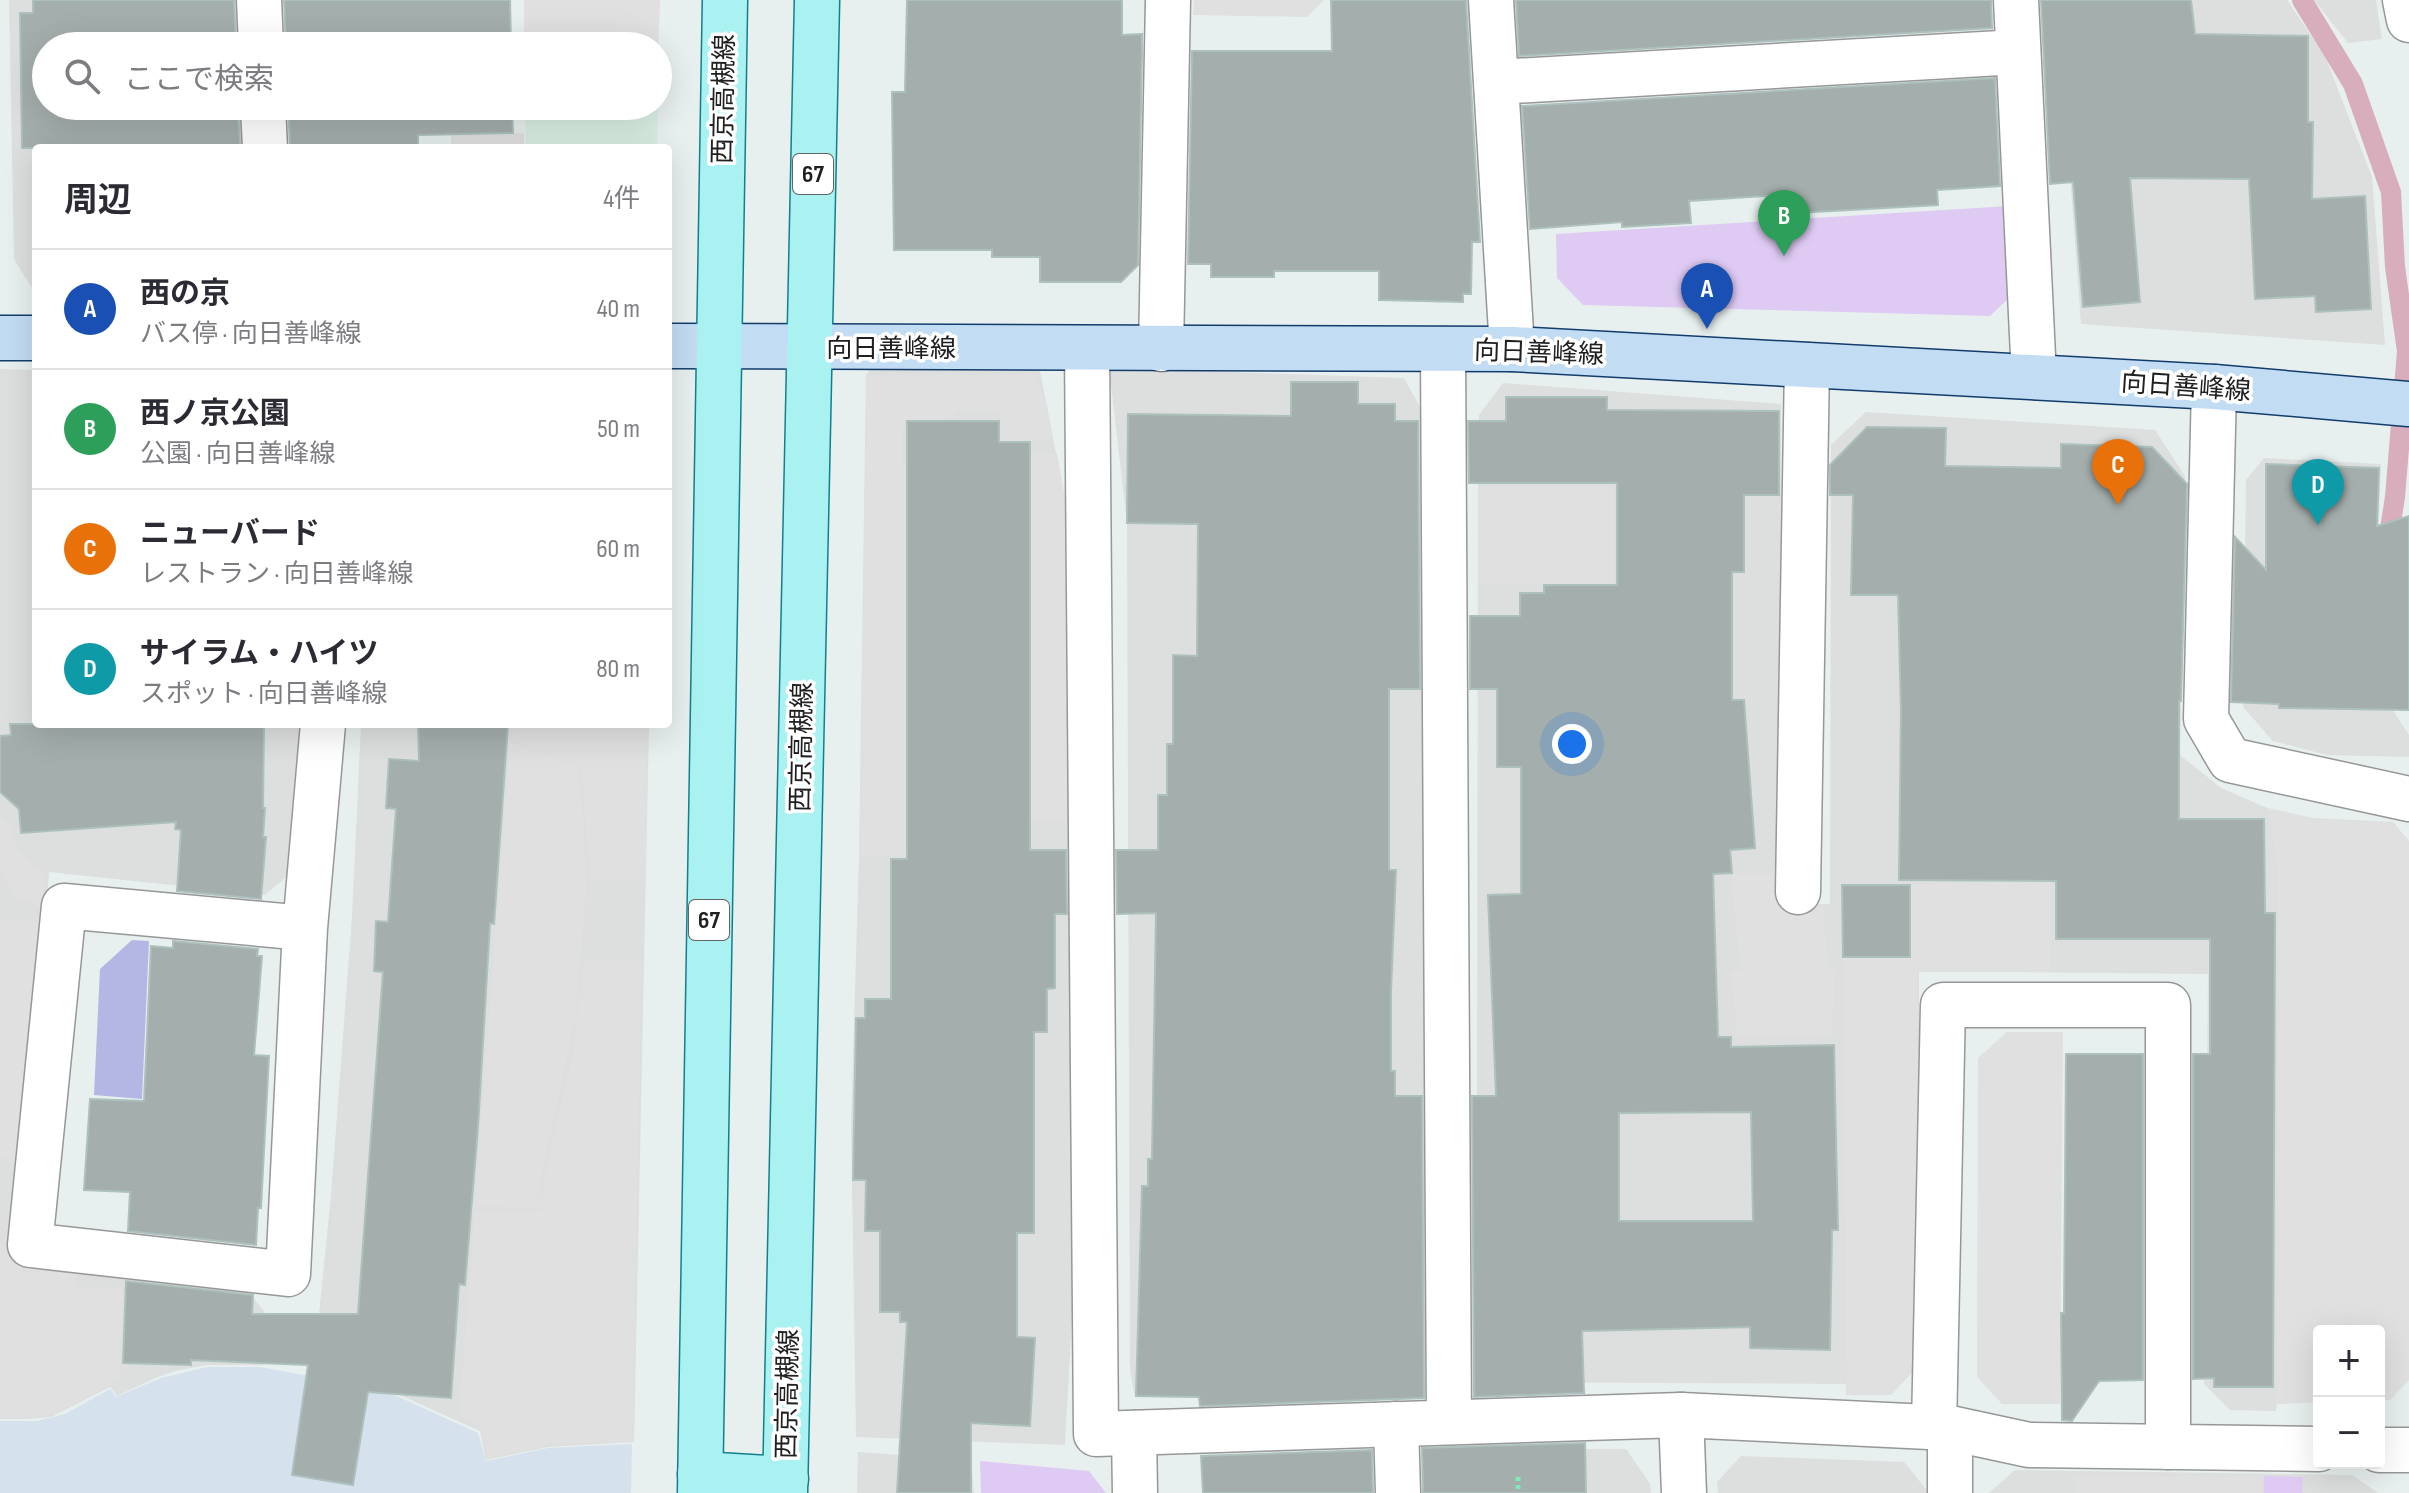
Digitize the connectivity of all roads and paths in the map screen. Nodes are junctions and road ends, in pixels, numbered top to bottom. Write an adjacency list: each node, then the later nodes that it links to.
1 (259, 0): 9 (street)
2 (725, 0): 17 (main road, 西京高槻線 / 67)
3 (817, 0): 18 (main road, 西京高槻線 / 67)
4 (1168, 0): 20 (street)
5 (1491, 0): 11 (street)
6 (2016, 0): 10 (street)
7 (2405, 0): 8 (street)
8 (2409, 20)
9 (260, 32)
10 (2018, 52): 11 (street); 24 (street)
11 (1497, 82): 22 (street)
12 (264, 120): 13 (street)
13 (265, 144)
14 (0, 338): 15 (main road)
15 (32, 338)
16 (672, 346): 17 (main road, 向日善峰線)
17 (719, 347): 18 (main road, 向日善峰線); 40 (main road, 西京高槻線 / 67)
18 (810, 348): 19 (main road, 向日善峰線); 41 (main road, 西京高槻線 / 67)
19 (1087, 349): 20 (main road, 向日善峰線); 35 (street)
20 (1161, 349): 21 (main road, 向日善峰線)
21 (1443, 349): 22 (main road, 向日善峰線); 32 (street)
22 (1512, 349): 23 (main road, 向日善峰線)
23 (1807, 365): 24 (main road, 向日善峰線); 29 (street)
24 (2034, 377): 25 (main road, 向日善峰線)
25 (2214, 387): 26 (main road, 向日善峰線); 28 (street)
26 (2409, 404)
27 (323, 728): 30 (street)
28 (2409, 799)
29 (1798, 892)
30 (305, 928): 30 (street)
31 (1681, 1415): 32 (street); 34 (street); 44 (street)
32 (1449, 1422): 33 (street)
33 (1396, 1424): 35 (street); 43 (street)
34 (1942, 1428): 36 (street); 36 (street); 45 (street)
35 (1134, 1433): 42 (street)
36 (2168, 1447): 37 (street)
37 (2313, 1449)
38 (2385, 1450): 39 (street)
39 (2409, 1450)
40 (700, 1484): 41 (main road)
41 (785, 1486)
42 (1135, 1493)
43 (1398, 1493)
44 (1684, 1493)
45 (1950, 1493)

